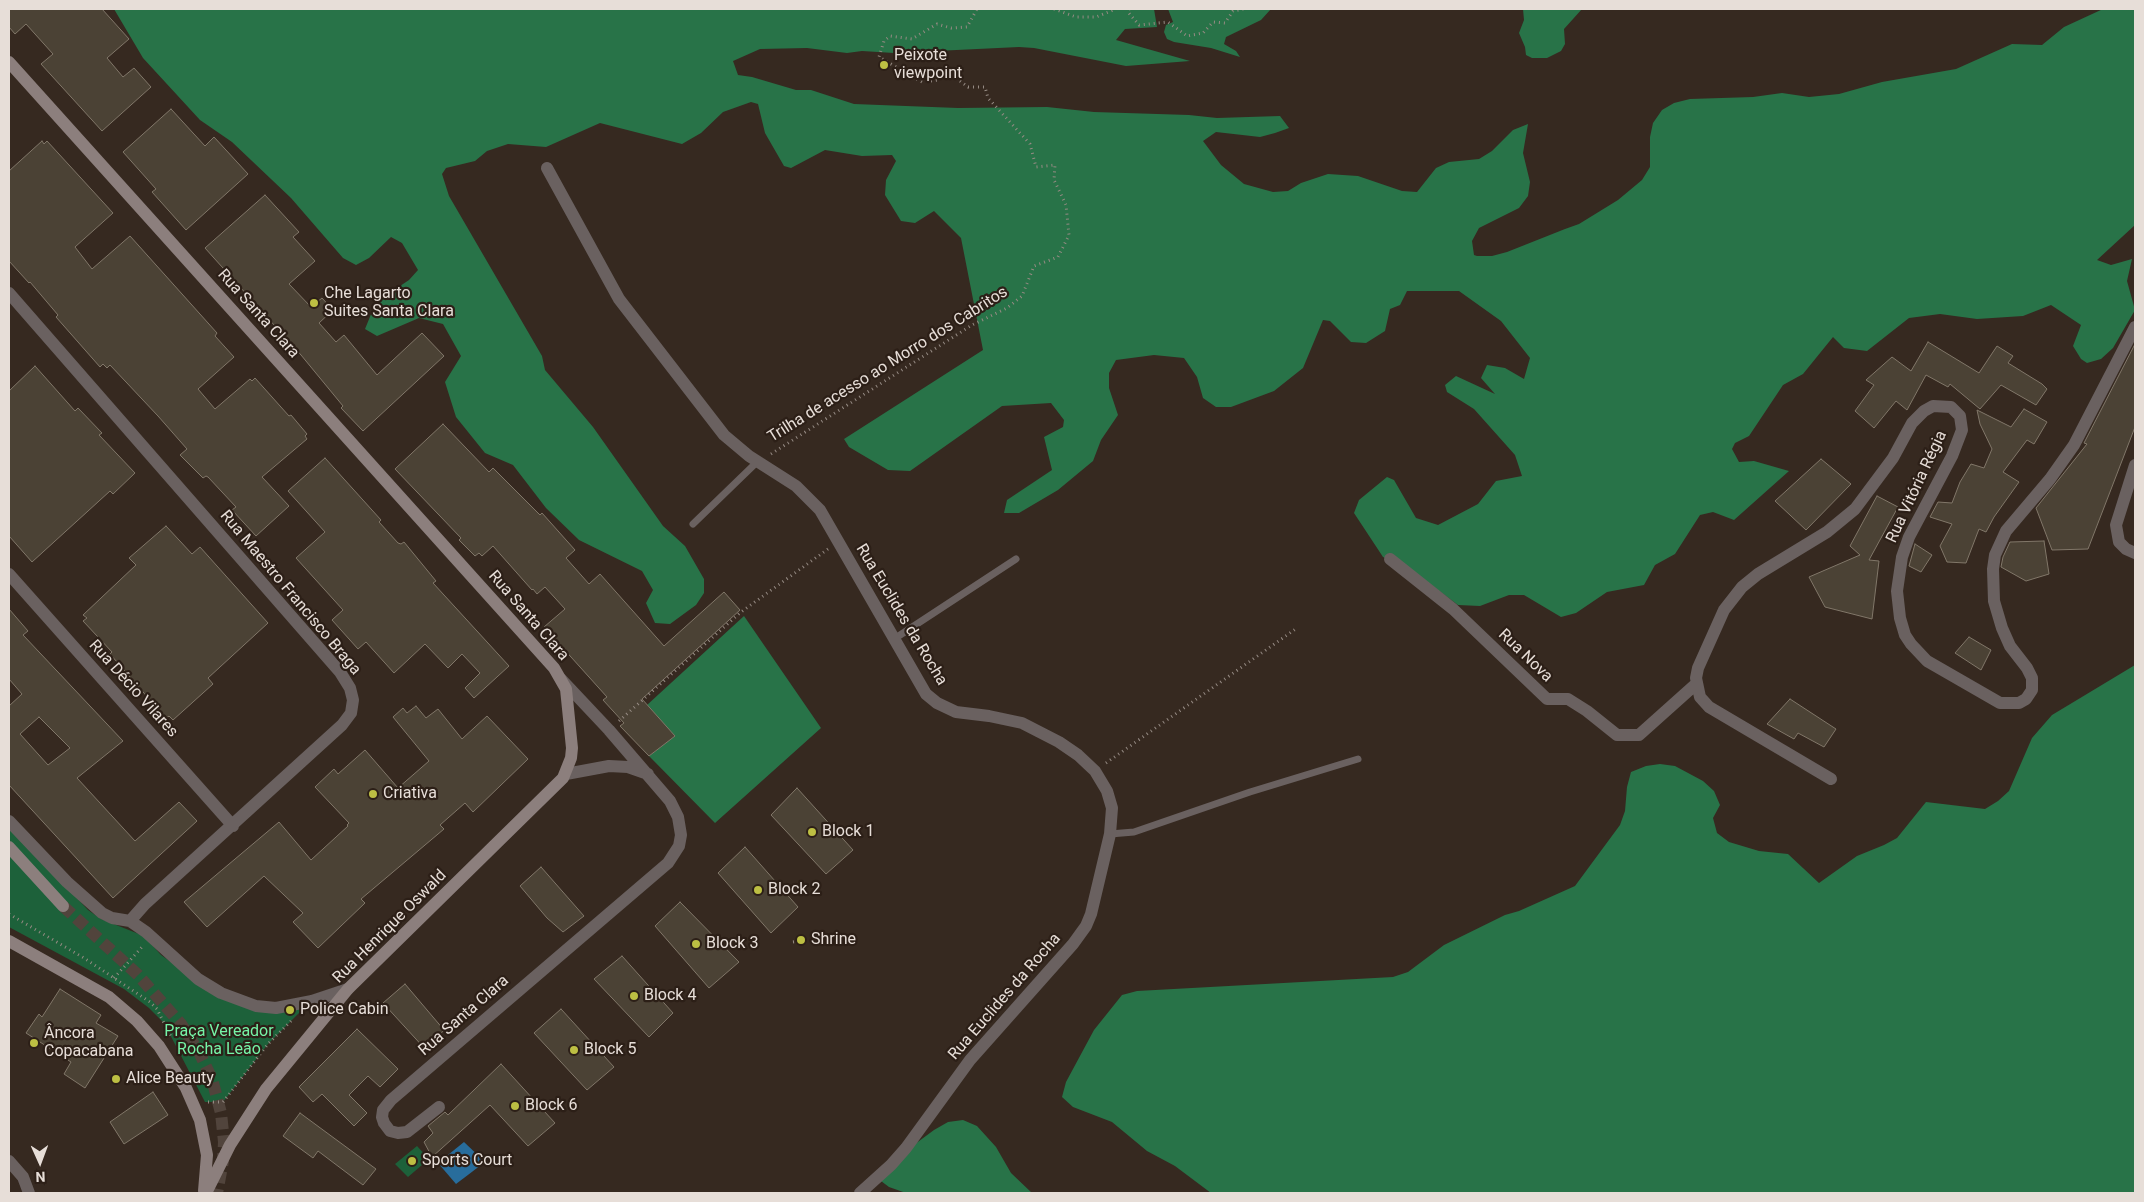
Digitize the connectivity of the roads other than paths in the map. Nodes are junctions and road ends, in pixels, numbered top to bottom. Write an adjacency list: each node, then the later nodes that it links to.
1 (9, 62): 13 (main road, Rua Santa Clara)
2 (548, 168): 5 (street, Rua Euclides da Rocha)
3 (9, 293): 20 (street, Rua Maestro Francisco Braga)
4 (2135, 326): 14 (street, Rua Vitória Régia)
5 (757, 462): 7 (lane); 12 (street, Rua Euclides da Rocha)
6 (2135, 465): 8 (street)
7 (693, 524)
8 (2135, 553)
9 (1390, 558): 14 (street, Rua Nova)
10 (1016, 559): 12 (lane)
11 (9, 574): 20 (street, Rua Décio Vilares)
12 (894, 639): 21 (street, Rua Euclides da Rocha)
13 (561, 679): 16 (main road); 17 (street, Rua Santa Clara)
14 (1696, 684): 18 (street)
15 (1358, 759): 21 (lane)
16 (566, 774): 17 (street); 26 (main road, Rua Henrique Oswald)
17 (648, 774): 27 (street, Rua Santa Clara)
18 (1831, 778)
19 (9, 821): 24 (street)
20 (233, 826): 24 (street, Rua Maestro Francisco Braga)
21 (1110, 834): 31 (street, Rua Euclides da Rocha)
22 (9, 847): 23 (main road)
23 (63, 906)
24 (130, 921): 26 (street)
25 (9, 942): 30 (main road)
26 (348, 989): 30 (main road, Rua Henrique Oswald)
27 (439, 1107)
28 (9, 1161): 29 (street)
29 (29, 1193)
30 (205, 1193)
31 (860, 1193)

